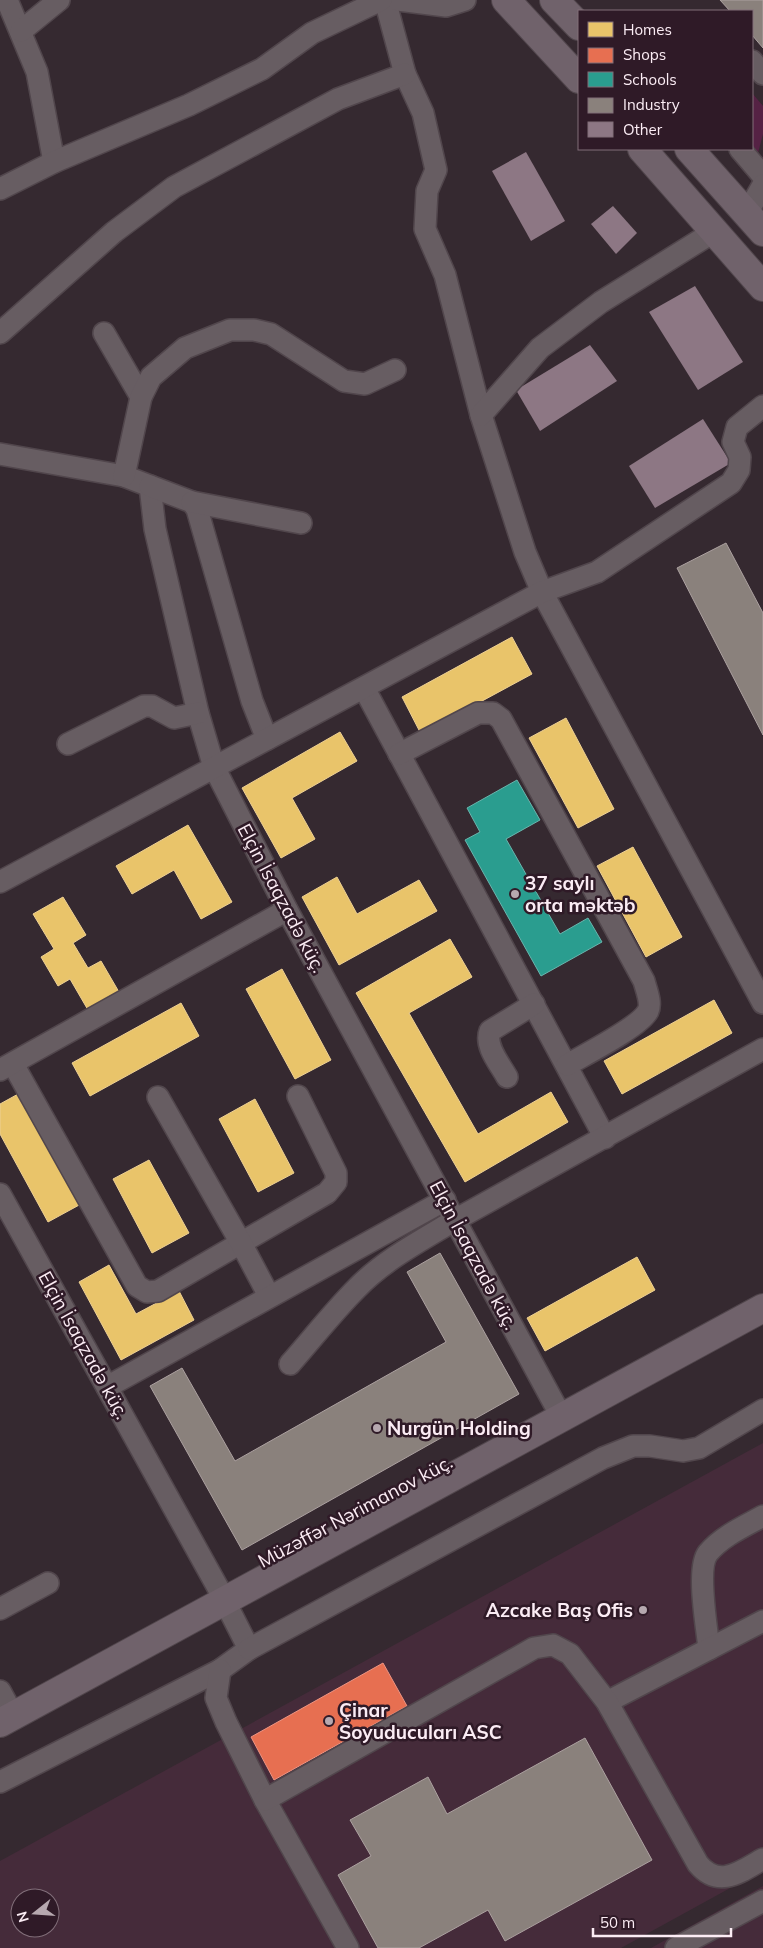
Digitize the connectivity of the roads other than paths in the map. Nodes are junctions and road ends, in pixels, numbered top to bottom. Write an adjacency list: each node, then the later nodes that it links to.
1 (7, 0): 10 (street)
2 (59, 0): 10 (street)
3 (381, 0): 18 (street)
4 (385, 0): 12 (street)
5 (398, 0): 6 (street)
6 (465, 0)
7 (506, 0): 14 (main road)
8 (554, 0): 9 (main road)
9 (578, 25)
10 (21, 31): 18 (street)
11 (753, 62): 13 (street)
12 (405, 74): 25 (street); 30 (street)
13 (763, 74)
14 (578, 78)
15 (643, 150): 23 (main road)
16 (690, 150): 22 (main road)
17 (741, 150): 19 (street)
18 (54, 162): 21 (street)
19 (763, 176)
20 (763, 185): 22 (street)
21 (0, 189)
22 (755, 223)
23 (715, 231): 24 (main road); 30 (street)
24 (763, 287)
25 (0, 332)
26 (104, 334): 28 (street)
27 (394, 370): 28 (street)
28 (141, 397): 32 (street)
29 (763, 406): 36 (street)
30 (481, 414): 36 (street)
31 (0, 454): 32 (street)
32 (124, 476): 33 (street)
33 (150, 486): 34 (street); 38 (street, Elçin İsaqzadə küç.)
34 (192, 502): 35 (street); 39 (street)
35 (301, 522)
36 (542, 592): 37 (street); 45 (street)
37 (364, 688): 39 (street); 41 (street)
38 (198, 713): 40 (street); 42 (street, Elçin İsaqzadə küç.)
39 (267, 740): 42 (street)
40 (68, 744)
41 (400, 754): 46 (street); 48 (street)
42 (214, 767): 43 (street); 44 (street, Elçin İsaqzadə küç.)
43 (0, 882)
44 (287, 910): 49 (street); 55 (street, Elçin İsaqzadə küç.)
45 (763, 1003)
46 (534, 1004): 48 (street); 50 (street)
47 (763, 1049): 53 (street)
48 (567, 1065): 53 (street)
49 (6, 1067): 57 (street)
50 (507, 1077)
51 (298, 1096): 57 (street)
52 (158, 1097): 57 (street)
53 (606, 1138): 56 (street)
54 (0, 1194): 62 (street, Elçin İsaqzadə küç.)
55 (445, 1200): 56 (street, Elçin İsaqzadə küç.); 59 (street)
56 (456, 1220): 61 (street); 64 (street, Elçin İsaqzadə küç.)
57 (241, 1243): 59 (street)
58 (763, 1290): 64 (main road)
59 (269, 1296): 62 (street)
60 (763, 1308): 64 (main road)
61 (290, 1364)
62 (107, 1387): 67 (street, Elçin İsaqzadə küç.)
63 (763, 1410): 70 (street)
64 (558, 1411): 67 (main road)
65 (763, 1516): 71 (street)
66 (48, 1583): 68 (street)
67 (221, 1594): 70 (street, Elçin İsaqzadə küç.); 74 (main road)
68 (0, 1609)
69 (763, 1621): 71 (street)
70 (249, 1649): 72 (street)
71 (709, 1649): 73 (street)
72 (220, 1670): 75 (street); 76 (street)
73 (607, 1702): 76 (street); 77 (street)
74 (2, 1705)
75 (0, 1782)
76 (265, 1800): 79 (street)
77 (763, 1859)
78 (763, 1901): 80 (street)
79 (348, 1948)
80 (676, 1948)

